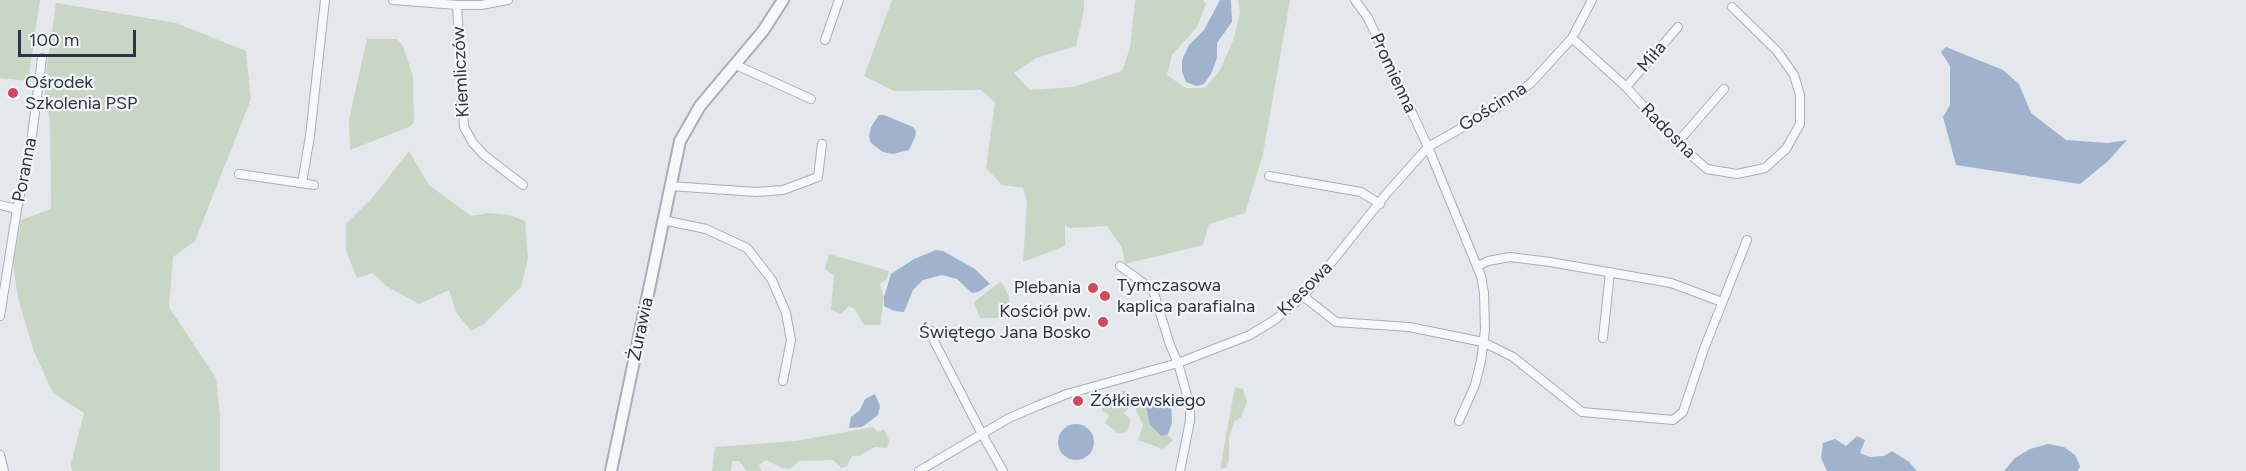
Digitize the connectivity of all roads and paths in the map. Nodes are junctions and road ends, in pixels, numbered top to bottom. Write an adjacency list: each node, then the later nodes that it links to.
1 (325, 0): 23 (street)
2 (393, 0): 8 (street)
3 (508, 0): 8 (street)
4 (783, 0): 14 (street, Żurawia)
5 (1356, 0): 20 (street, Promienna)
6 (1592, 0): 11 (street, Gościnna)
7 (836, 1): 12 (street)
8 (457, 5): 25 (street, Kiemliczów)
9 (1732, 7): 18 (street, Radosna)
10 (1678, 27): 15 (street, Miła)
11 (1572, 38): 15 (street, Radosna); 20 (street, Gościnna)
12 (825, 40)
13 (42, 58): 29 (street, Poranna)
14 (736, 65): 17 (street); 26 (street, Żurawia)
15 (1626, 87): 18 (street, Radosna)
16 (1724, 90): 18 (street)
17 (810, 99)
18 (1677, 143)
19 (822, 144): 26 (street)
20 (1428, 147): 27 (street, Kresowa); 33 (street, Promienna)
21 (239, 174): 23 (street)
22 (1269, 176): 27 (street)
23 (302, 183): 24 (street)
24 (314, 185)
25 (523, 185)
26 (670, 186): 30 (street, Żurawia)
27 (1380, 204): 36 (street, Kresowa)
28 (0, 205): 29 (street)
29 (17, 209): 35 (street, Poranna)
30 (663, 220): 43 (street); 48 (street, Żurawia)
31 (1746, 240): 37 (street)
32 (1120, 266): 42 (street)
33 (1478, 266): 34 (street); 41 (street, Promienna)
34 (1610, 272): 37 (street); 40 (street)
35 (2, 294): 38 (street, Poranna)
36 (1303, 296): 41 (street); 42 (street, Kresowa)
37 (1722, 302): 41 (street)
38 (0, 316)
39 (931, 331): 45 (street)
40 (1603, 338)
41 (1483, 342): 44 (street, Promienna)
42 (1178, 363): 45 (street, Kresowa); 51 (street)
43 (783, 381)
44 (1459, 421)
45 (982, 435): 49 (street, Kresowa); 50 (street)
46 (0, 455): 47 (street)
47 (2, 467)
48 (611, 471)
49 (919, 471)
50 (1003, 471)
51 (1180, 471)

